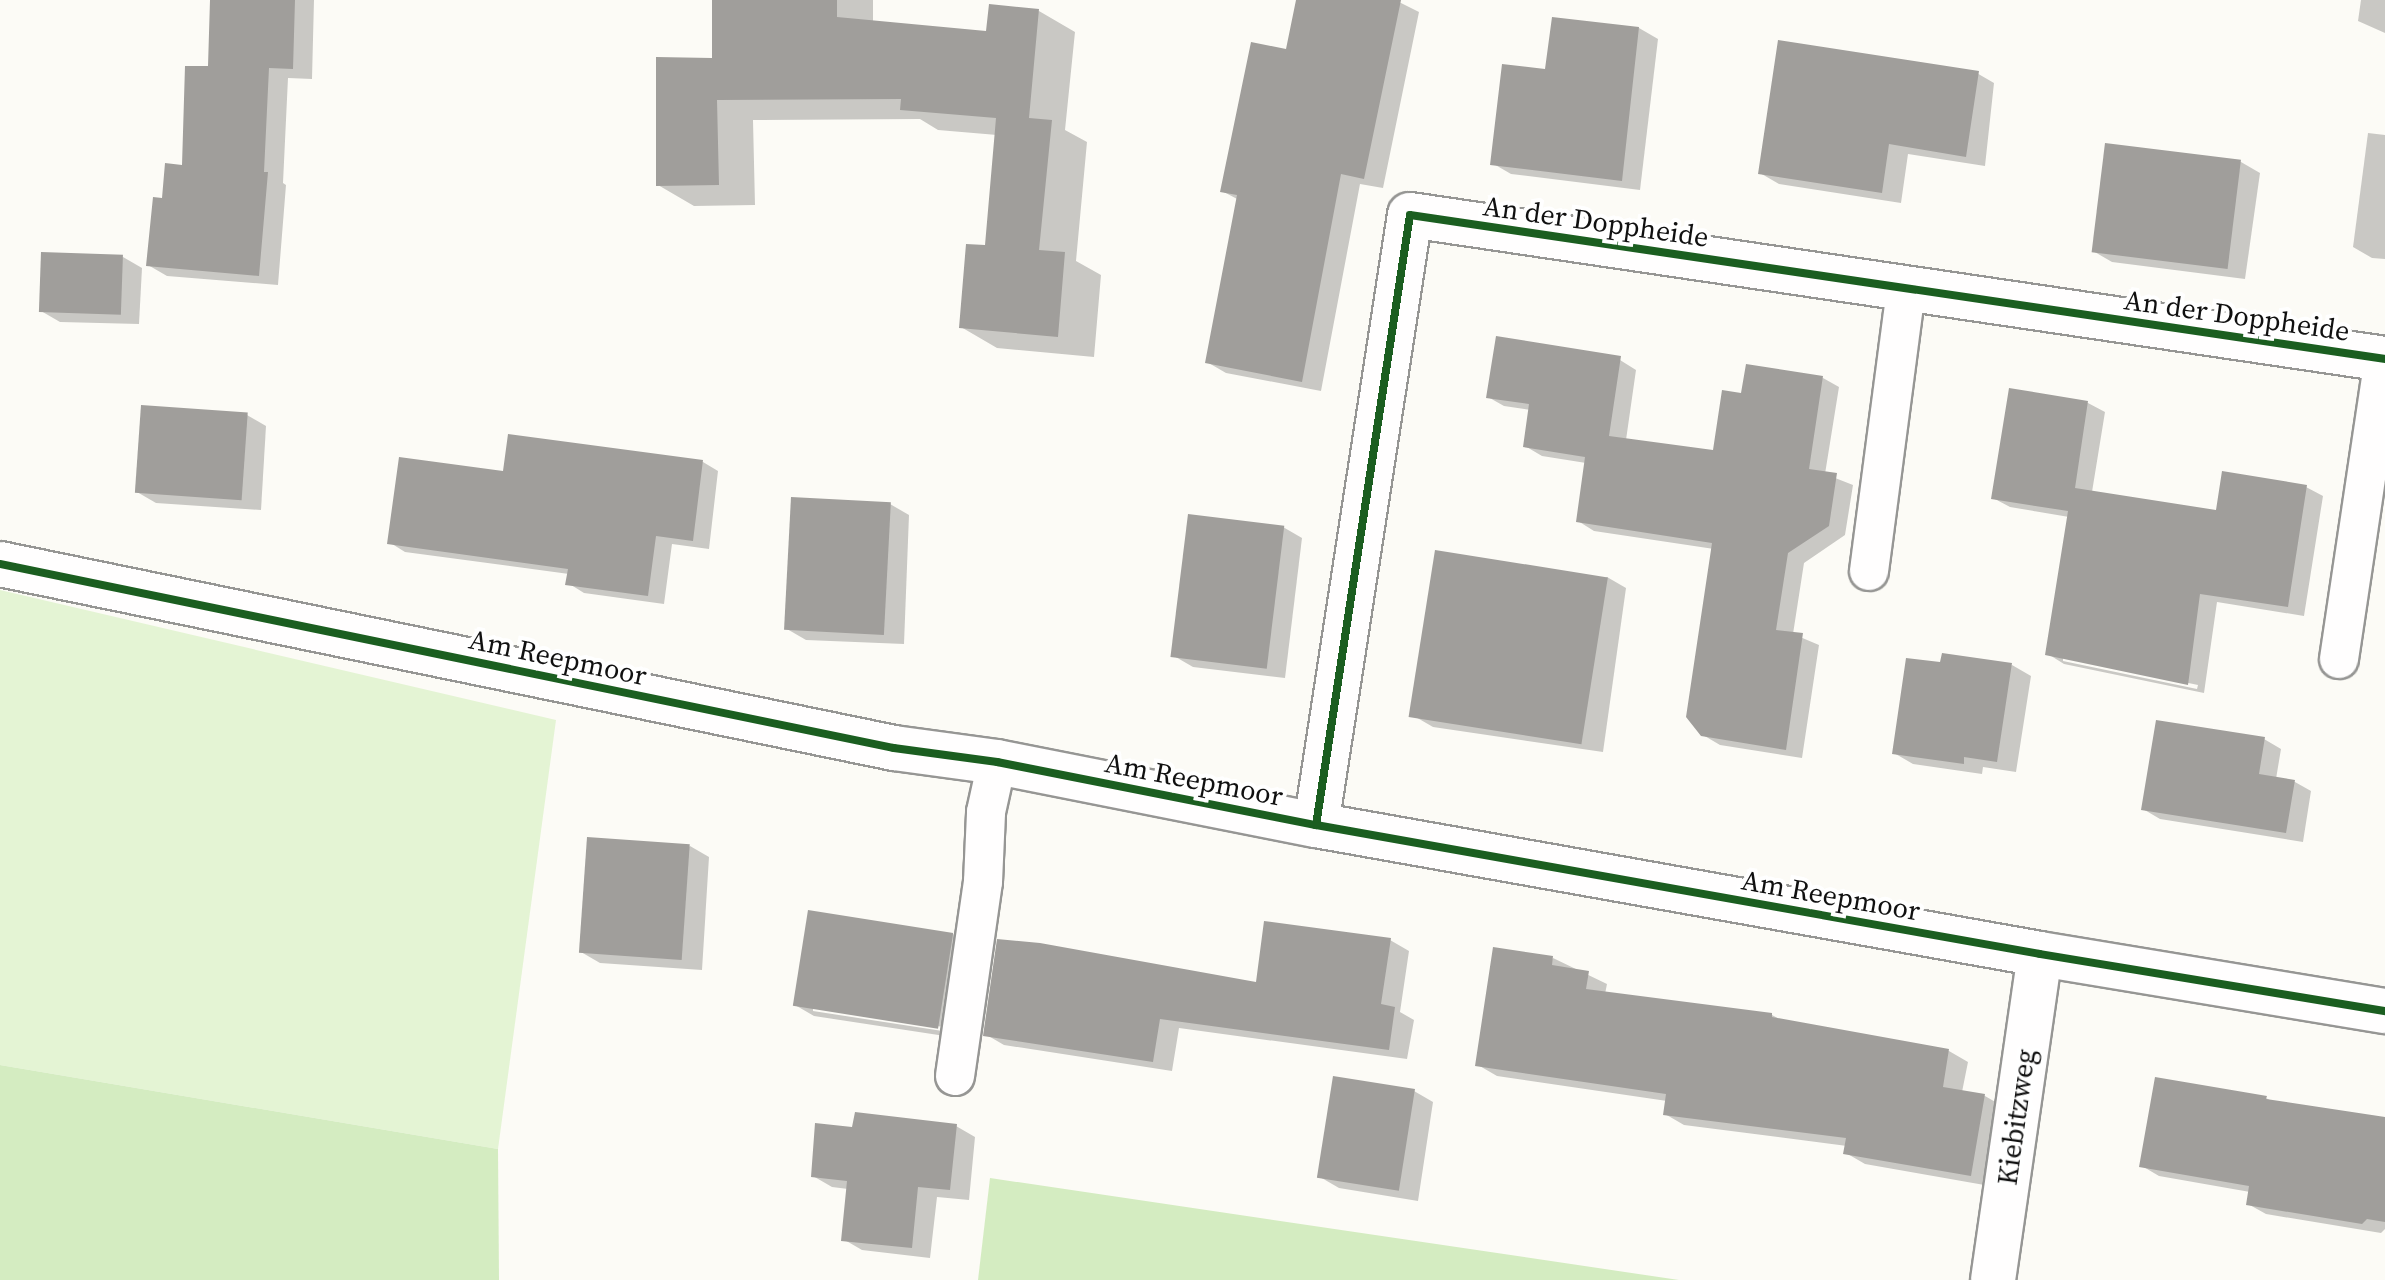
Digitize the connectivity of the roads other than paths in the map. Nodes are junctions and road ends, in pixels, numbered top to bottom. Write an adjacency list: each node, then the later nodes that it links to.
1 (1906, 289): 2 (street, An der Doppheide); 4 (lane); 7 (street, An der Doppheide)
2 (2384, 359): 5 (lane)
3 (0, 564): 6 (street, Am Reepmoor)
4 (1869, 571)
5 (2339, 659)
6 (997, 762): 7 (street, Am Reepmoor); 10 (lane)
7 (1316, 825): 8 (street, Am Reepmoor)
8 (2040, 954): 9 (street, Am Reepmoor); 11 (street, Kiebitzweg)
9 (2385, 1011)
10 (955, 1076)
11 (1993, 1280)

